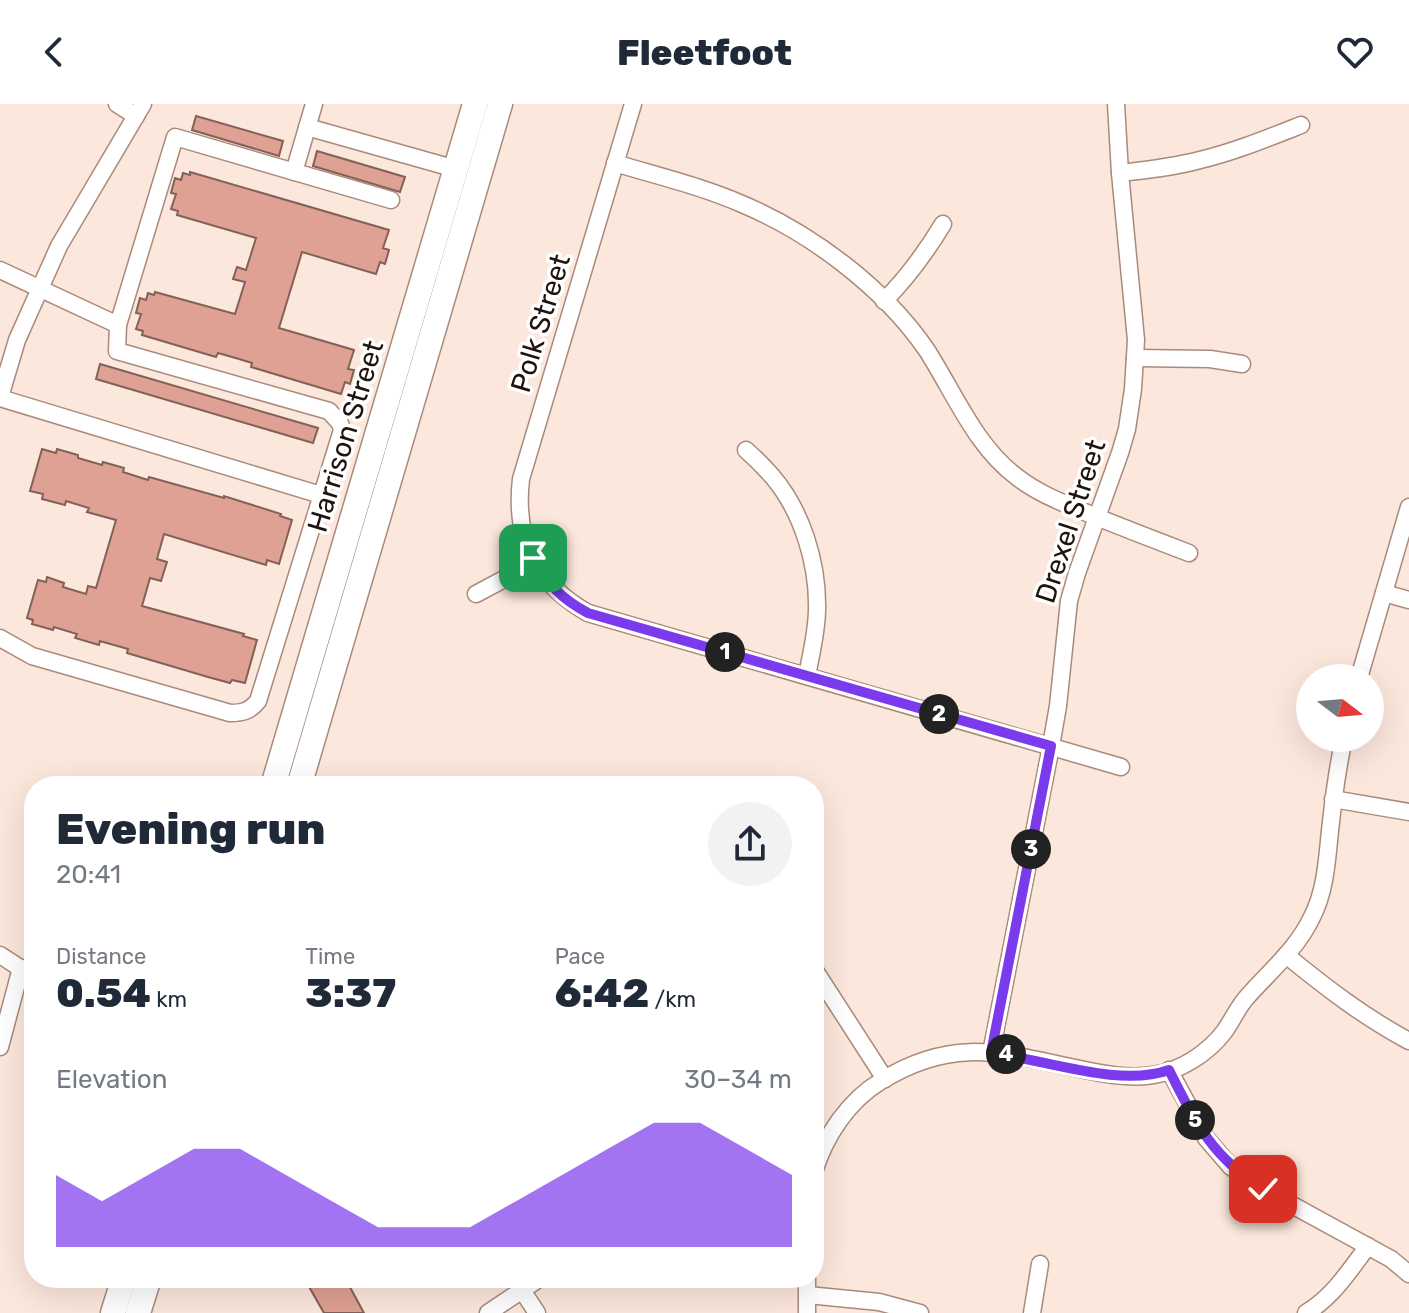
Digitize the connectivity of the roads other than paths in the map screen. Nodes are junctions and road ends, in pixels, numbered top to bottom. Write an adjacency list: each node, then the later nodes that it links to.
1 (117, 104): 7 (street)
2 (314, 104): 9 (street)
3 (475, 104): 11 (main road, Harrison Street)
4 (500, 104): 39 (main road, Harrison Street)
5 (633, 104): 10 (street, Polk Street)
6 (1116, 104): 13 (street, Drexel Street)
7 (140, 110): 17 (street)
8 (1301, 125): 13 (street)
9 (307, 127): 11 (street); 12 (street)
10 (615, 163): 18 (street); 28 (street, Polk Street)
11 (456, 169): 38 (main road, Harrison Street)
12 (294, 172): 14 (street); 19 (street)
13 (1120, 173): 20 (street, Drexel Street)
14 (391, 200)
15 (943, 224): 18 (street)
16 (0, 270): 17 (street)
17 (40, 288): 19 (street); 22 (street)
18 (884, 301): 26 (street)
19 (118, 325): 24 (street)
20 (1135, 358): 21 (street); 26 (street, Drexel Street)
21 (1242, 364)
22 (0, 397): 24 (street)
23 (746, 450): 34 (street)
24 (321, 495): 32 (street)
25 (1409, 507): 29 (street)
26 (1097, 517): 27 (street); 35 (street, Drexel Street)
27 (1189, 553)
28 (533, 558): 30 (street); 34 (street, Polk Street)
29 (1384, 593): 31 (street); 33 (street)
30 (476, 594)
31 (1409, 600)
32 (0, 638)
33 (1363, 664)
34 (807, 676): 35 (street, Polk Street)
35 (1051, 746): 37 (street, Polk Street); 49 (street, Drexel Street)
36 (1341, 752): 40 (street)
37 (1121, 767)
38 (276, 776)
39 (302, 776)
40 (1333, 799): 41 (street); 43 (street)
41 (1409, 812)
42 (0, 955): 44 (street)
43 (1286, 955): 47 (street); 50 (street)
44 (24, 970)
45 (24, 983): 48 (street)
46 (824, 984): 51 (street)
47 (1409, 1041)
48 (0, 1047)
49 (991, 1053): 50 (street); 51 (street)
50 (1169, 1070): 53 (street)
51 (885, 1079): 52 (street)
52 (824, 1147)
53 (1368, 1246): 55 (street); 69 (street)
54 (1040, 1264): 68 (street)
55 (1409, 1274)
56 (121, 1288): 62 (main road)
57 (146, 1288): 63 (main road)
58 (514, 1288): 64 (street)
59 (521, 1288): 65 (street)
60 (808, 1288): 66 (street)
61 (817, 1288): 67 (street)
62 (113, 1313)
63 (138, 1313)
64 (488, 1313)
65 (537, 1313)
66 (807, 1313)
67 (920, 1313)
68 (1032, 1313)
69 (1306, 1313)

